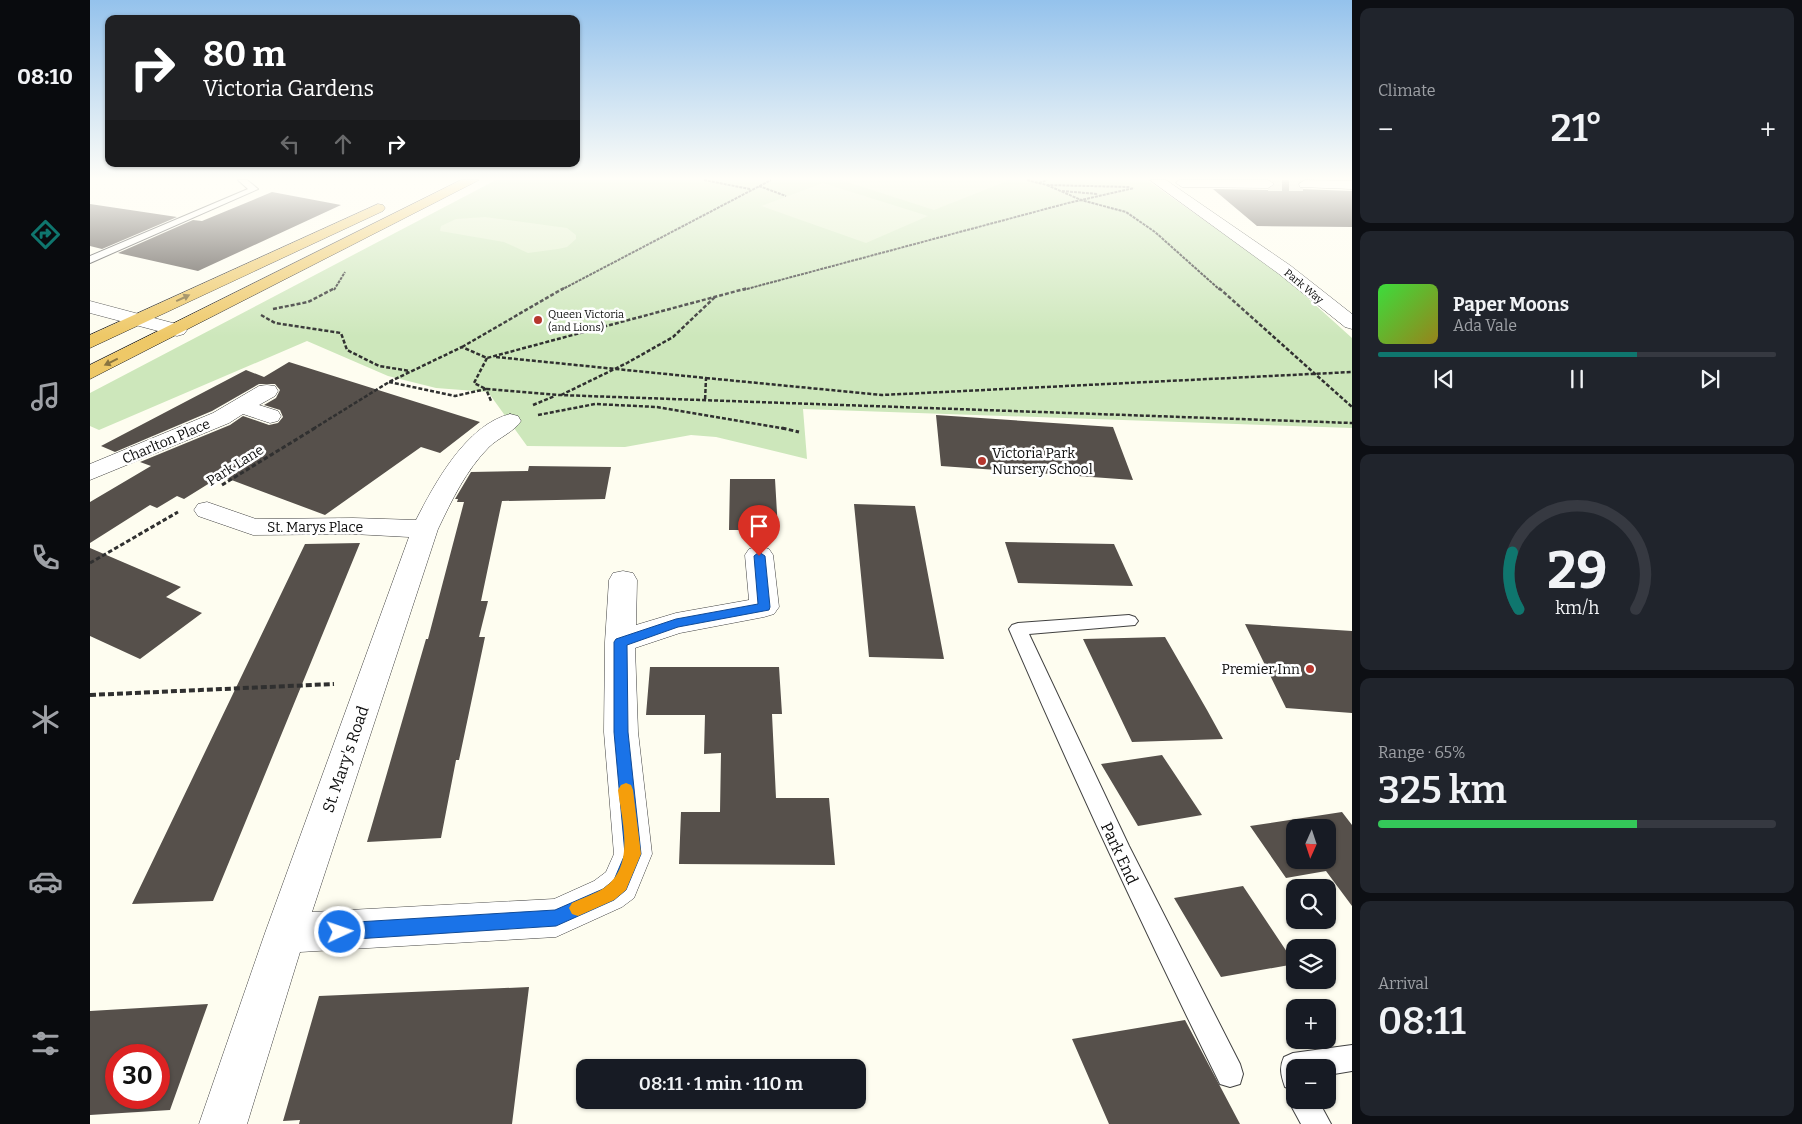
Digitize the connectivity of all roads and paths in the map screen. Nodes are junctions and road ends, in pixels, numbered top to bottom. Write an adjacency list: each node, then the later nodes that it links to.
1 (154, 232): 9 (lane)
2 (326, 232): 13 (highway, one-way to 2)
3 (370, 232): 8 (highway)
4 (668, 232): 18 (path, Park Lane)
5 (959, 232): 10 (path)
6 (1156, 232): 25 (path)
7 (1232, 232): 14 (street, Park Way)
8 (353, 241): 15 (highway); 16 (highway)
9 (90, 260)
10 (715, 297): 19 (path); 21 (path)
11 (90, 307): 13 (street)
12 (260, 316): 22 (path)
13 (139, 319): 15 (street); 17 (highway)
14 (1352, 323)
15 (158, 324): 16 (street); 17 (highway)
16 (177, 330): 24 (highway, one-way to 24)
17 (92, 340)
18 (462, 347): 20 (path); 22 (path, Park Lane)
19 (493, 357): 20 (path); 21 (path)
20 (487, 358): 28 (path)
21 (616, 369): 26 (path); 30 (path)
22 (411, 372): 27 (path, Park Lane)
23 (1352, 372): 25 (path)
24 (90, 373)
25 (1314, 374): 26 (path); 33 (path)
26 (706, 378): 31 (path)
27 (388, 382): 28 (path); 39 (path, Park Lane)
28 (486, 390): 30 (path)
29 (267, 391): 32 (street, Charlton Place)
30 (559, 396): 31 (path); 35 (path)
31 (705, 401): 36 (path)
32 (241, 406): 34 (street); 38 (street, Charlton Place)
33 (1352, 407)
34 (270, 416)
35 (510, 421): 37 (path); 42 (street, St. Mary's Road)
36 (1352, 423)
37 (799, 432)
38 (90, 473)
39 (220, 486)
40 (207, 510): 42 (street, St. Marys Place)
41 (179, 512): 44 (path)
42 (425, 529): 48 (street, St. Mary's Road)
43 (759, 556): 47 (street)
44 (90, 563)
45 (624, 580): 47 (street)
46 (1129, 621): 53 (lane, Park End)
47 (620, 642): 50 (street)
48 (371, 682): 49 (path); 50 (street, St. Mary's Road)
49 (90, 695)
50 (285, 934): 55 (street, St. Mary's Road)
51 (1352, 1058): 52 (lane)
52 (1336, 1060)
53 (1230, 1074)
54 (1308, 1109): 56 (lane)
55 (223, 1124)
56 (1317, 1124)

